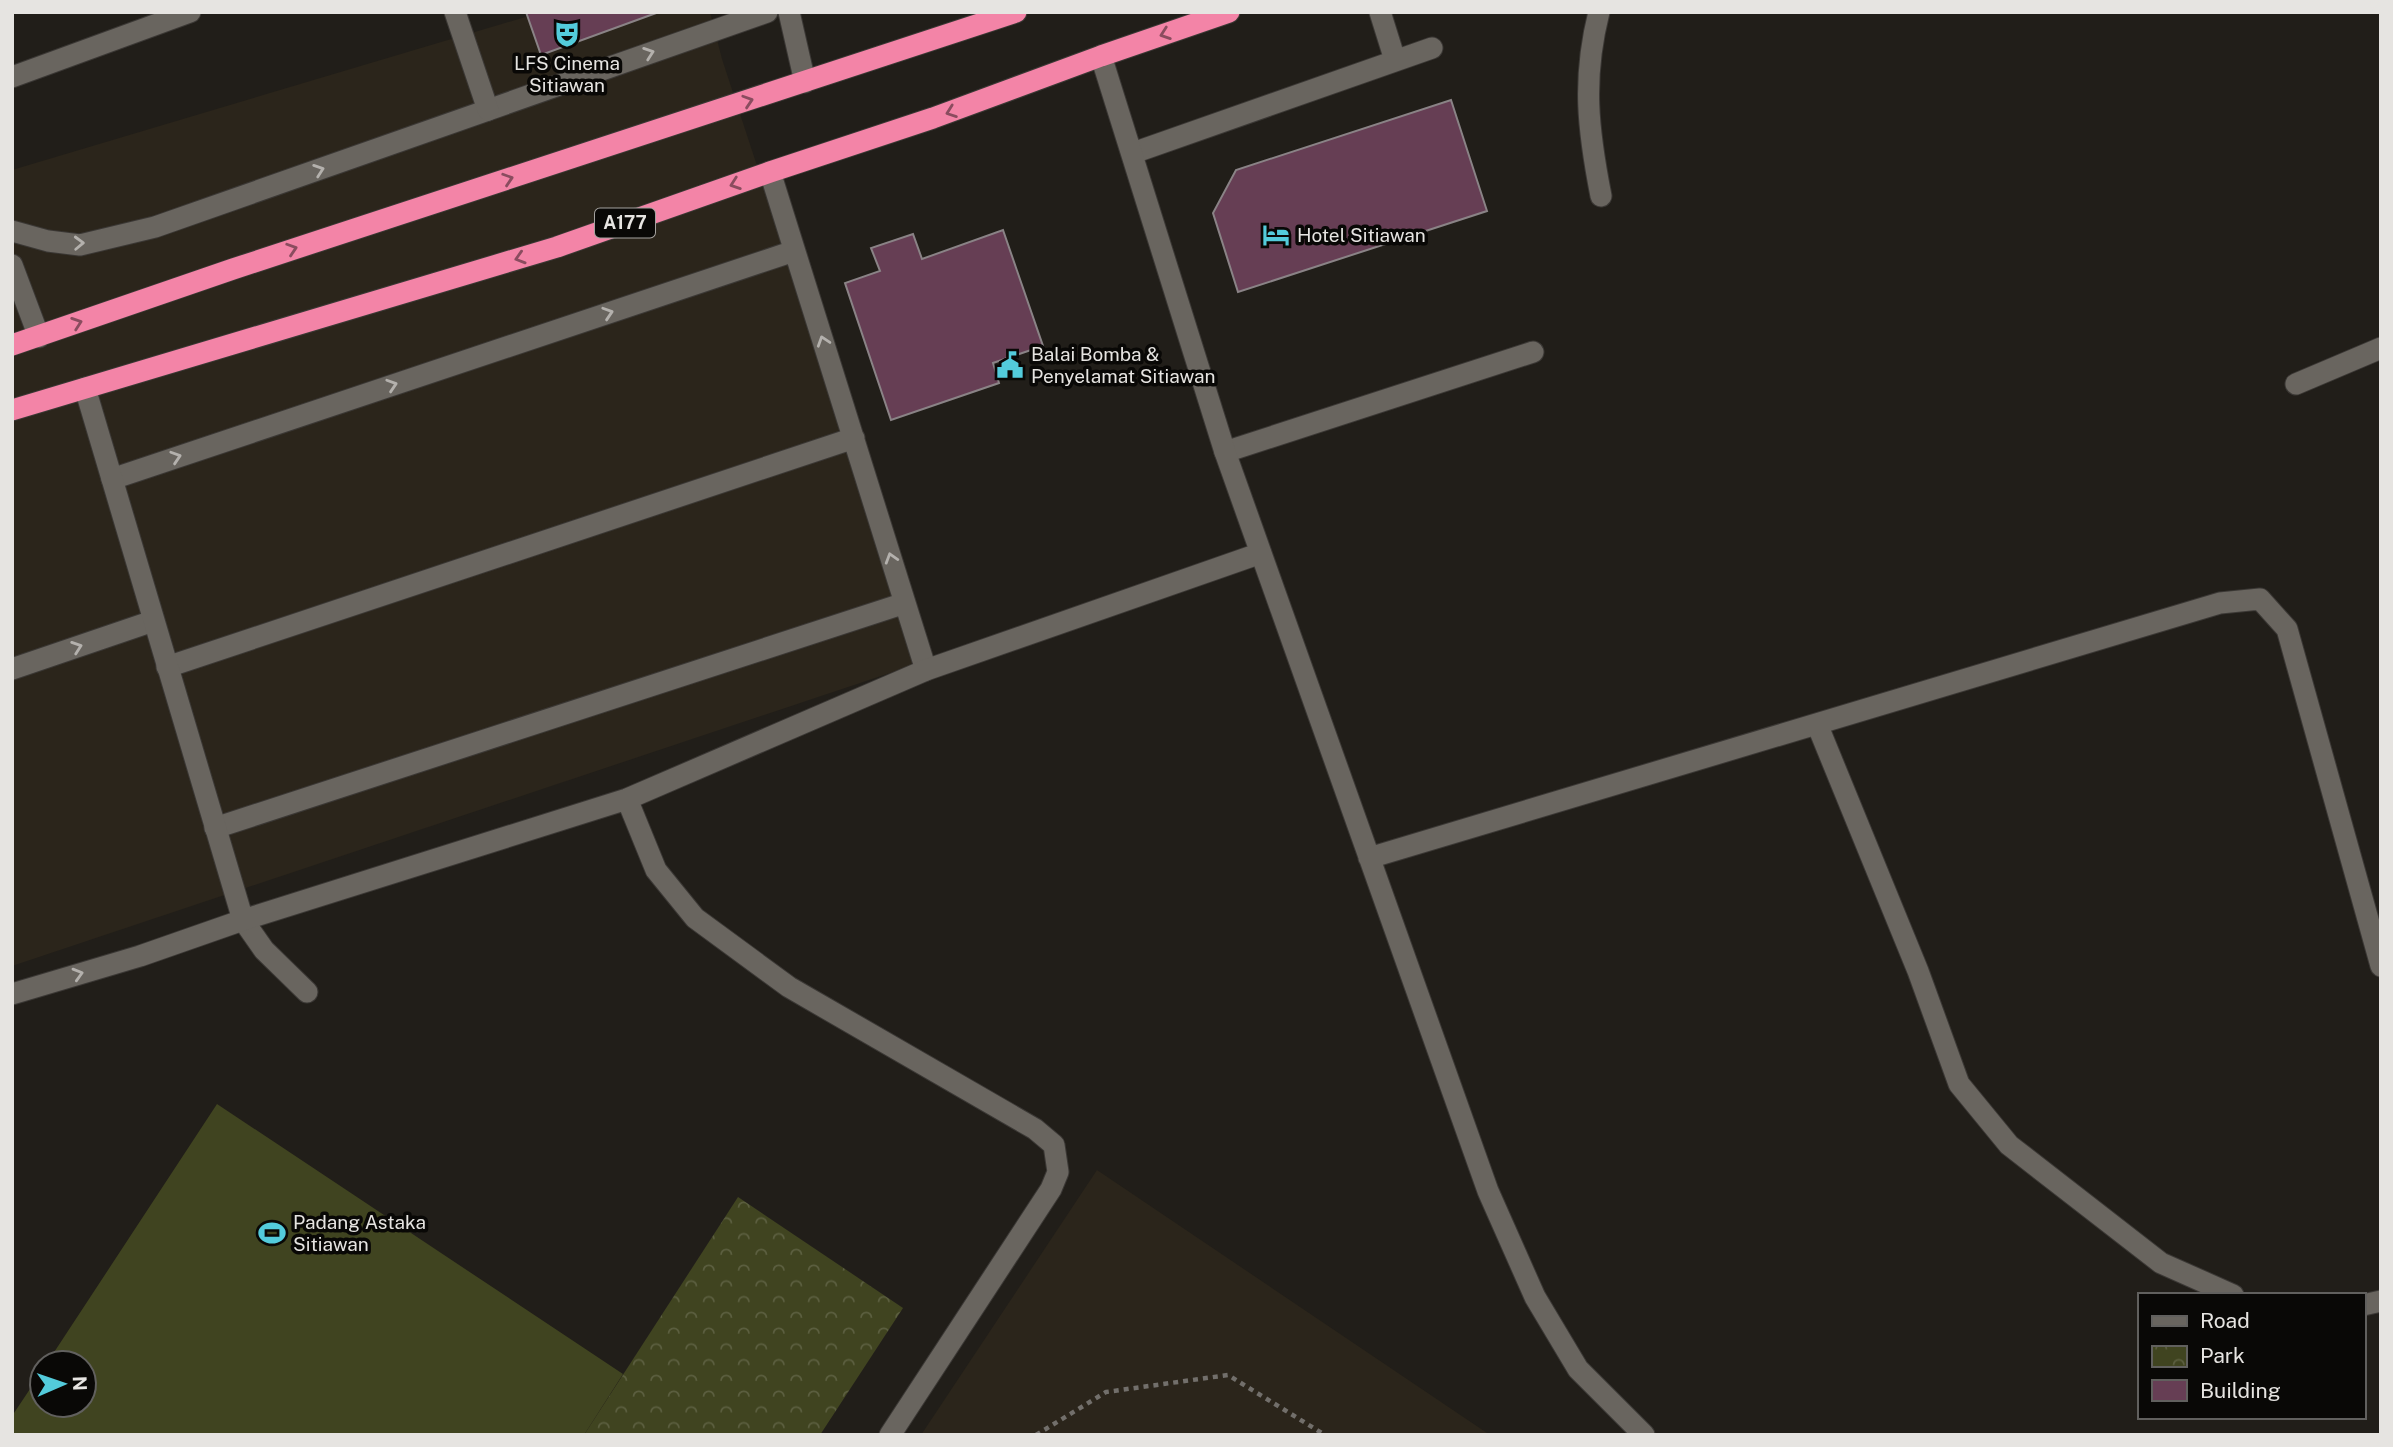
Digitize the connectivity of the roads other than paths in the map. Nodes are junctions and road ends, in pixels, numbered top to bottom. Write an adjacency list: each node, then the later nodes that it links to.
1 (190, 12): 12 (street)
2 (455, 12): 14 (street)
3 (767, 12): 14 (street, one-way to 3)
4 (789, 12): 13 (street)
5 (1016, 12): 13 (highway)
6 (1229, 12): 10 (highway, A177, one-way to 10)
7 (1380, 12): 11 (street)
8 (1599, 12): 17 (street)
9 (1432, 48): 11 (street)
10 (1101, 56): 15 (street); 16 (highway, A177, one-way to 16)
11 (1395, 60): 15 (street)
12 (12, 77)
13 (805, 82): 22 (highway, one-way to 13)
14 (488, 110): 18 (street, one-way to 14)
15 (1133, 153): 30 (street)
16 (770, 172): 19 (street); 27 (highway, A177, one-way to 27)
17 (1601, 196)
18 (12, 231)
19 (794, 251): 29 (street, one-way to 19); 31 (street, one-way to 19)
20 (12, 265): 21 (street)
21 (17, 291): 22 (street)
22 (39, 337): 23 (highway)
23 (12, 345)
24 (2381, 348): 26 (street)
25 (1533, 352): 30 (street)
26 (2296, 384)
27 (85, 388): 28 (highway, A177); 31 (street)
28 (12, 410)
29 (853, 438): 33 (street, one-way to 29); 35 (street)
30 (1225, 452): 32 (street)
31 (112, 479): 34 (street)
32 (1261, 553): 37 (street); 41 (street)
33 (905, 603): 37 (street); 40 (street)
34 (153, 621): 35 (street); 36 (street, one-way to 34)
35 (167, 667): 40 (street)
36 (12, 668)
37 (926, 670): 39 (street)
38 (1817, 724): 41 (street); 43 (street); 46 (street)
39 (628, 799): 42 (street); 47 (street)
40 (215, 828): 42 (street)
41 (1370, 858): 48 (street)
42 (243, 920): 44 (street); 45 (street, one-way to 42)
43 (2381, 966)
44 (307, 992)
45 (12, 994)
46 (2228, 1293)
47 (890, 1435)
48 (1644, 1435)

